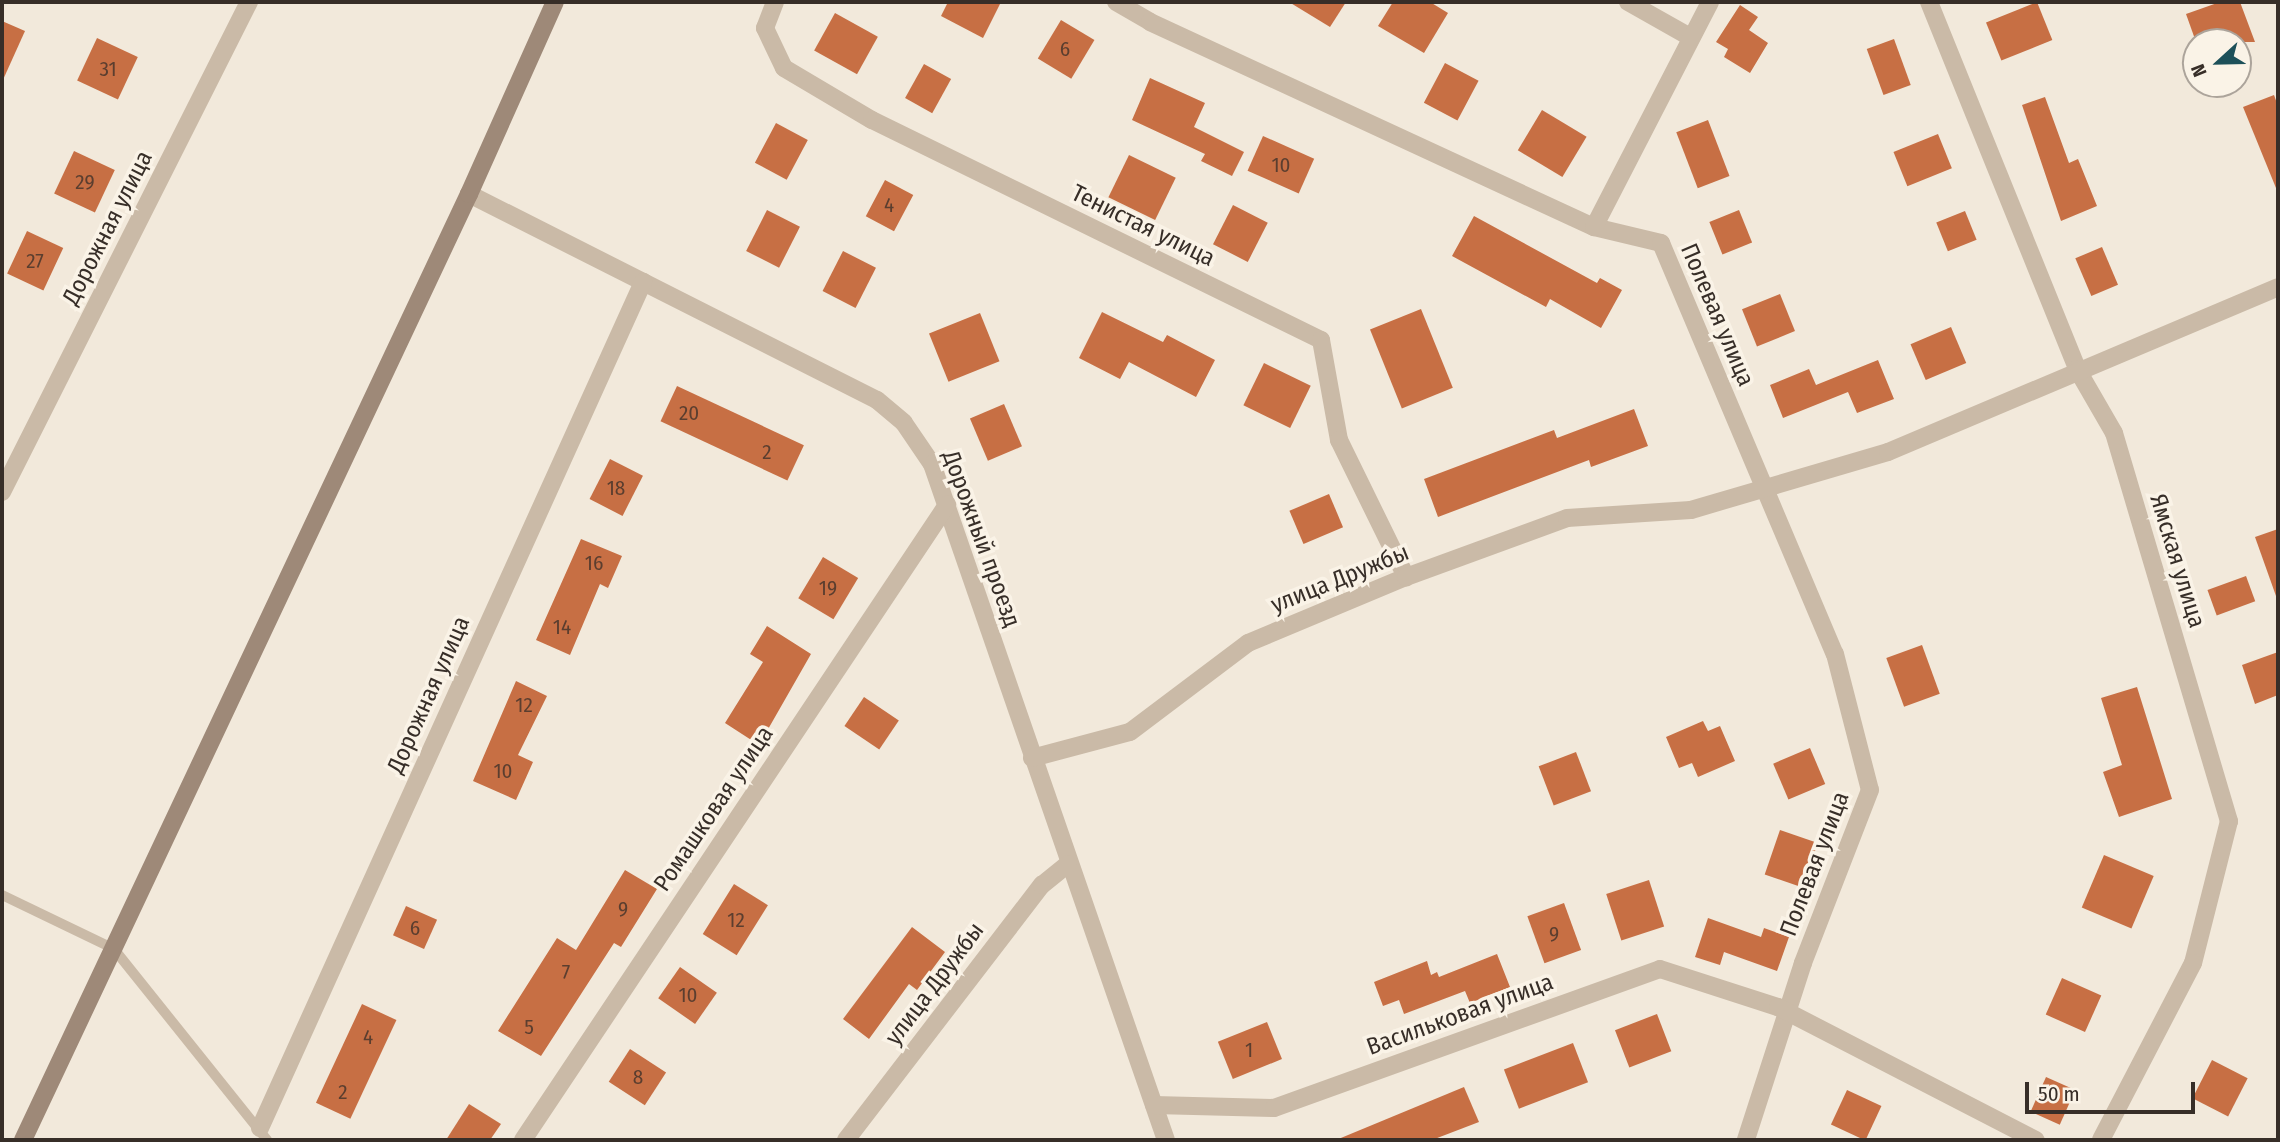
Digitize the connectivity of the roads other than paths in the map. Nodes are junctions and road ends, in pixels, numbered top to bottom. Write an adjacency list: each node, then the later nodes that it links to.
1 (248, 2): 15 (street, Дорожная улица)
2 (555, 2): 9 (main road)
3 (775, 2): 17 (street, Тенистая улица)
4 (1116, 2): 10 (street, Полевая улица)
5 (1628, 2): 8 (street)
6 (1710, 2): 8 (street)
7 (1929, 2): 13 (street, Ямская улица)
8 (1689, 37): 10 (street)
9 (469, 194): 11 (street, Дорожный проезд); 21 (main road)
10 (1594, 227): 14 (street, Полевая улица)
11 (643, 282): 16 (street, Дорожный проезд); 24 (street, Дорожная улица)
12 (2278, 287): 13 (street, улица Дружбы)
13 (2077, 369): 14 (street, улица Дружбы); 31 (street, Ямская улица)
14 (1762, 490): 17 (street, улица Дружбы); 22 (street, Полевая улица)
15 (2, 492)
16 (947, 505): 18 (street, Дорожный проезд); 26 (street, Ромашковая улица)
17 (1406, 577): 18 (street, улица Дружбы)
18 (1032, 758): 19 (street, Дорожный проезд)
19 (1068, 864): 23 (street, Дорожный проезд); 27 (street, улица Дружбы)
20 (2, 895): 21 (lane)
21 (114, 949): 24 (lane); 25 (main road)
22 (1783, 1009): 23 (street, Васильковая улица); 29 (street); 30 (street, Васильковая улица)
23 (1154, 1105): 28 (street, Дорожный проезд)
24 (264, 1134)
25 (23, 1140)
26 (523, 1140)
27 (846, 1140)
28 (1166, 1140)
29 (1746, 1140)
30 (2036, 1140)
31 (2101, 1140)

